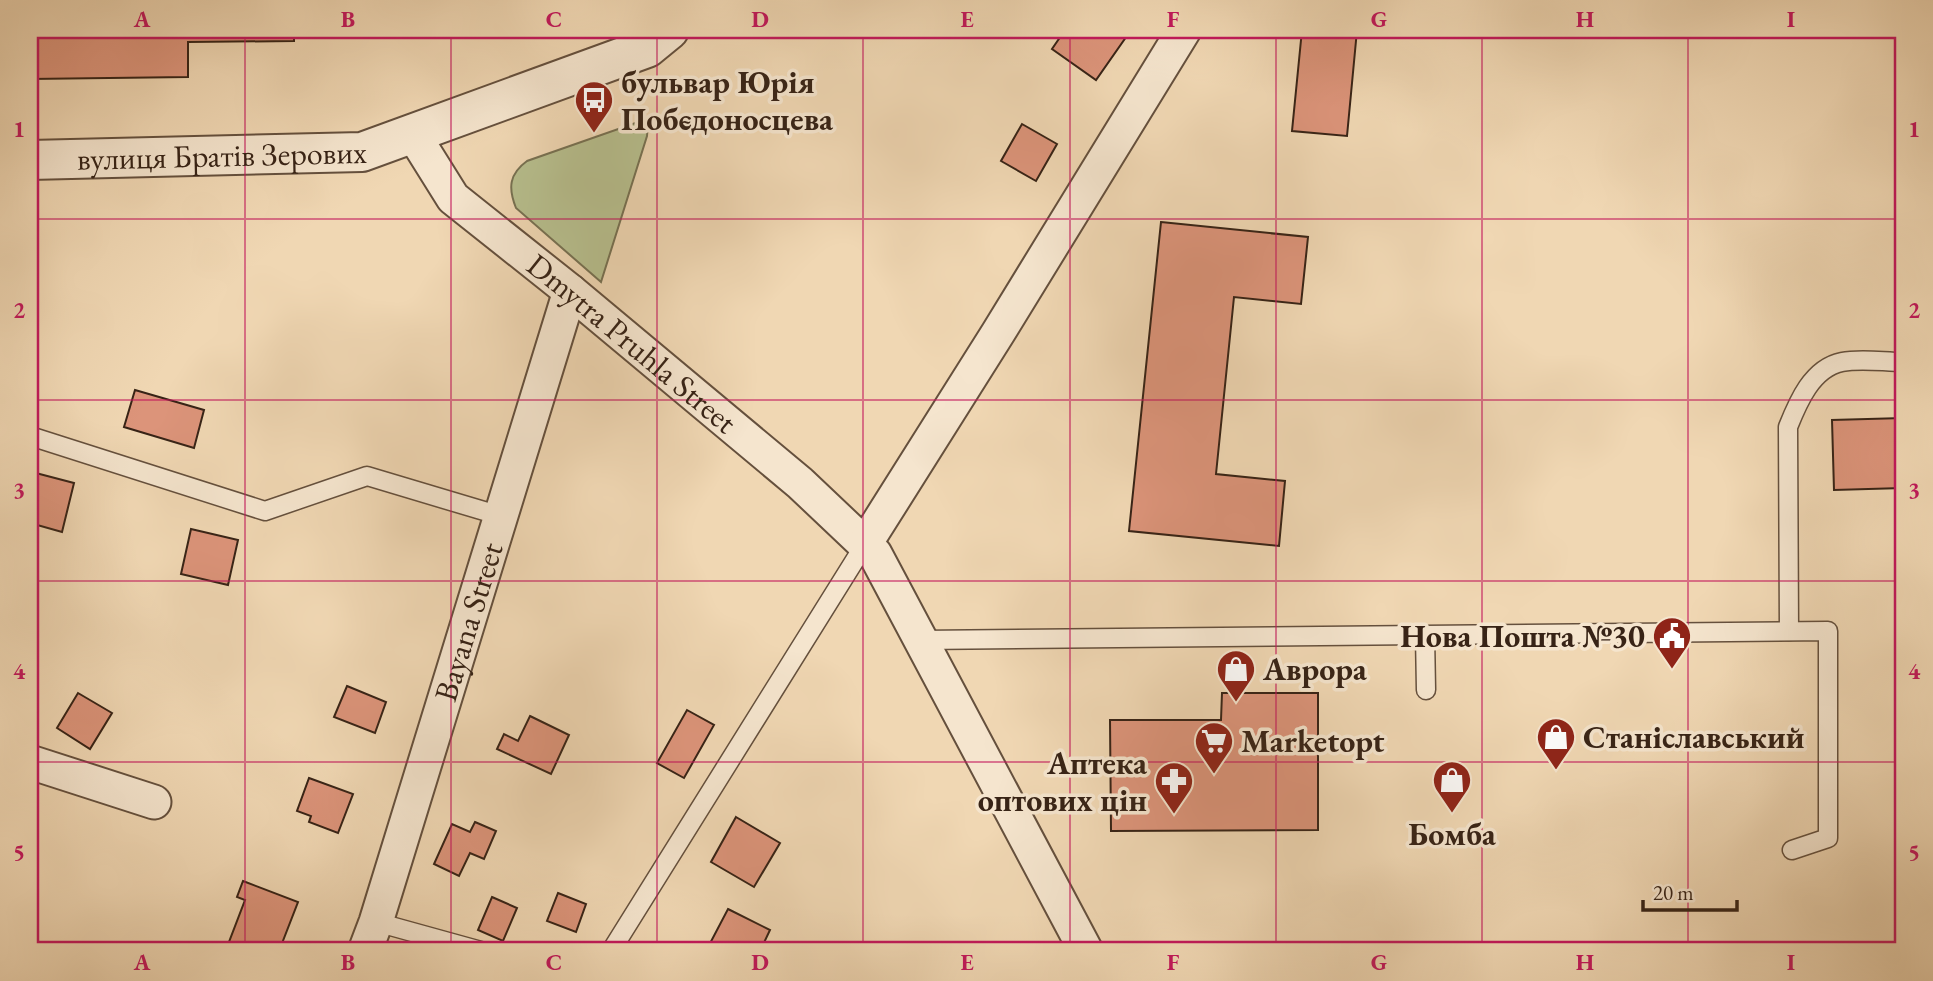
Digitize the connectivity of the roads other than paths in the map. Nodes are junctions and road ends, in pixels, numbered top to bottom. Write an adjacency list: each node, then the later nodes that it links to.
1 (1184, 30): 9 (street)
2 (654, 36): 3 (street, вулиця Братів Зерових)
3 (412, 134): 4 (street, вулиця Братів Зерових); 5 (street, Dmytra Pruhla Street)
4 (30, 160)
5 (570, 291): 8 (street, Bayana Street); 9 (street, Dmytra Pruhla Street)
6 (1903, 362): 10 (lane)
7 (30, 436): 8 (lane)
8 (501, 516): 17 (street, Bayana Street)
9 (865, 544): 12 (street, Dmytra Pruhla Street); 19 (lane)
10 (1789, 631): 11 (lane); 16 (lane)
11 (1426, 635): 12 (lane); 13 (lane)
12 (921, 640): 20 (street, Dmytra Pruhla Street)
13 (1426, 690)
14 (30, 762): 15 (street)
15 (153, 802)
16 (1792, 850)
17 (370, 937): 18 (lane)
18 (481, 951)
19 (611, 951)
20 (1086, 951)

